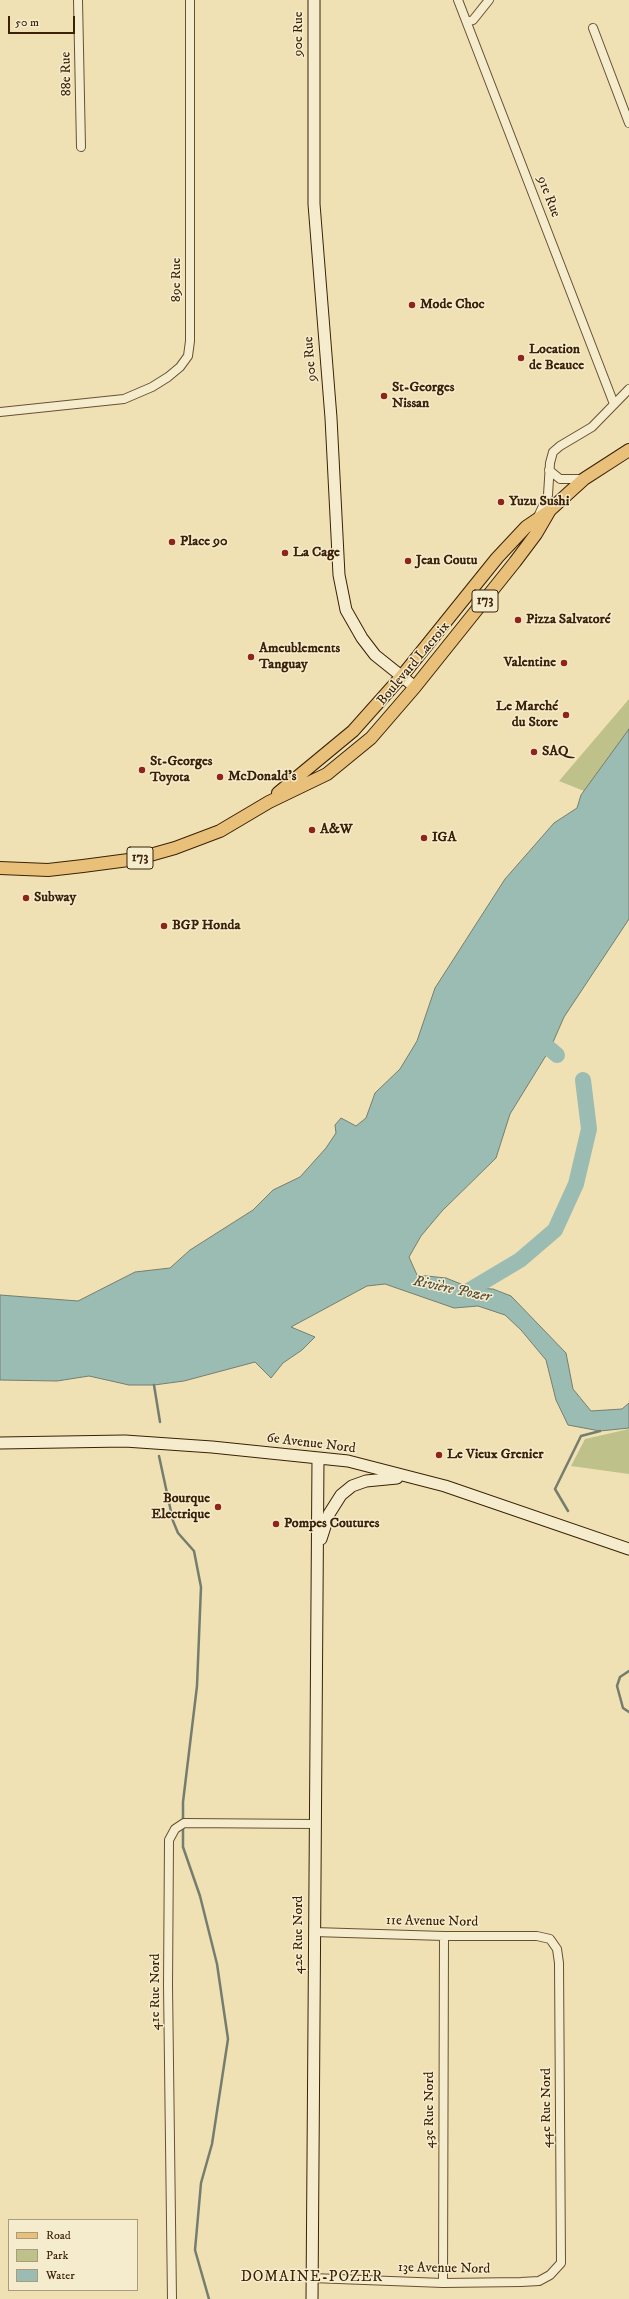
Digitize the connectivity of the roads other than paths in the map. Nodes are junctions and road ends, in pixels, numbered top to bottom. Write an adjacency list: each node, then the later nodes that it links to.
1 (78, 0): 9 (street, 88e Rue)
2 (190, 0): 12 (street, 89e Rue)
3 (314, 0): 18 (main road, 90e Rue)
4 (458, 0): 6 (street, 91e Rue)
5 (489, 0): 6 (street)
6 (467, 22): 11 (street, 91e Rue)
7 (593, 28): 8 (street)
8 (629, 123)
9 (82, 147)
10 (629, 389): 11 (street)
11 (614, 404): 14 (street)
12 (0, 412)
13 (629, 450): 15 (main road, Boulevard Lacroix / 173)
14 (549, 470): 15 (street); 17 (street)
15 (584, 479): 16 (main road, Boulevard Lacroix / 173)
16 (550, 510): 17 (main road, Boulevard Lacroix / 173); 19 (main road, Boulevard Lacroix / 173)
17 (537, 519): 18 (main road, Boulevard Lacroix / 173)
18 (402, 676): 19 (main road, 90e Rue); 20 (main road, Boulevard Lacroix / 173)
19 (415, 687): 20 (main road, Boulevard Lacroix / 173)
20 (268, 802): 21 (main road, Boulevard Lacroix / 173)
21 (0, 868)
22 (0, 1443): 23 (main road, 6e Avenue Nord)
23 (314, 1458): 24 (main road, 6e Avenue Nord); 26 (main road, 42e Rue Nord)
24 (415, 1478): 25 (main road, 6e Avenue Nord); 26 (main road, 42e Rue Nord)
25 (629, 1549)
26 (318, 1571): 27 (main road, 42e Rue Nord)
27 (315, 1824): 28 (main road, 42e Rue Nord); 34 (street, 41e Rue Nord)
28 (314, 1932): 29 (street, 11e Avenue Nord); 32 (main road, 42e Rue Nord)
29 (444, 1936): 30 (street, 11e Avenue Nord); 33 (street, 43e Rue Nord)
30 (550, 1939): 31 (street, 44e Rue Nord)
31 (550, 2275): 33 (street, 13e Avenue Nord)
32 (312, 2278): 33 (street, 13e Avenue Nord); 35 (main road, 42e Rue Nord)
33 (443, 2283)
34 (172, 2299)
35 (312, 2299)

